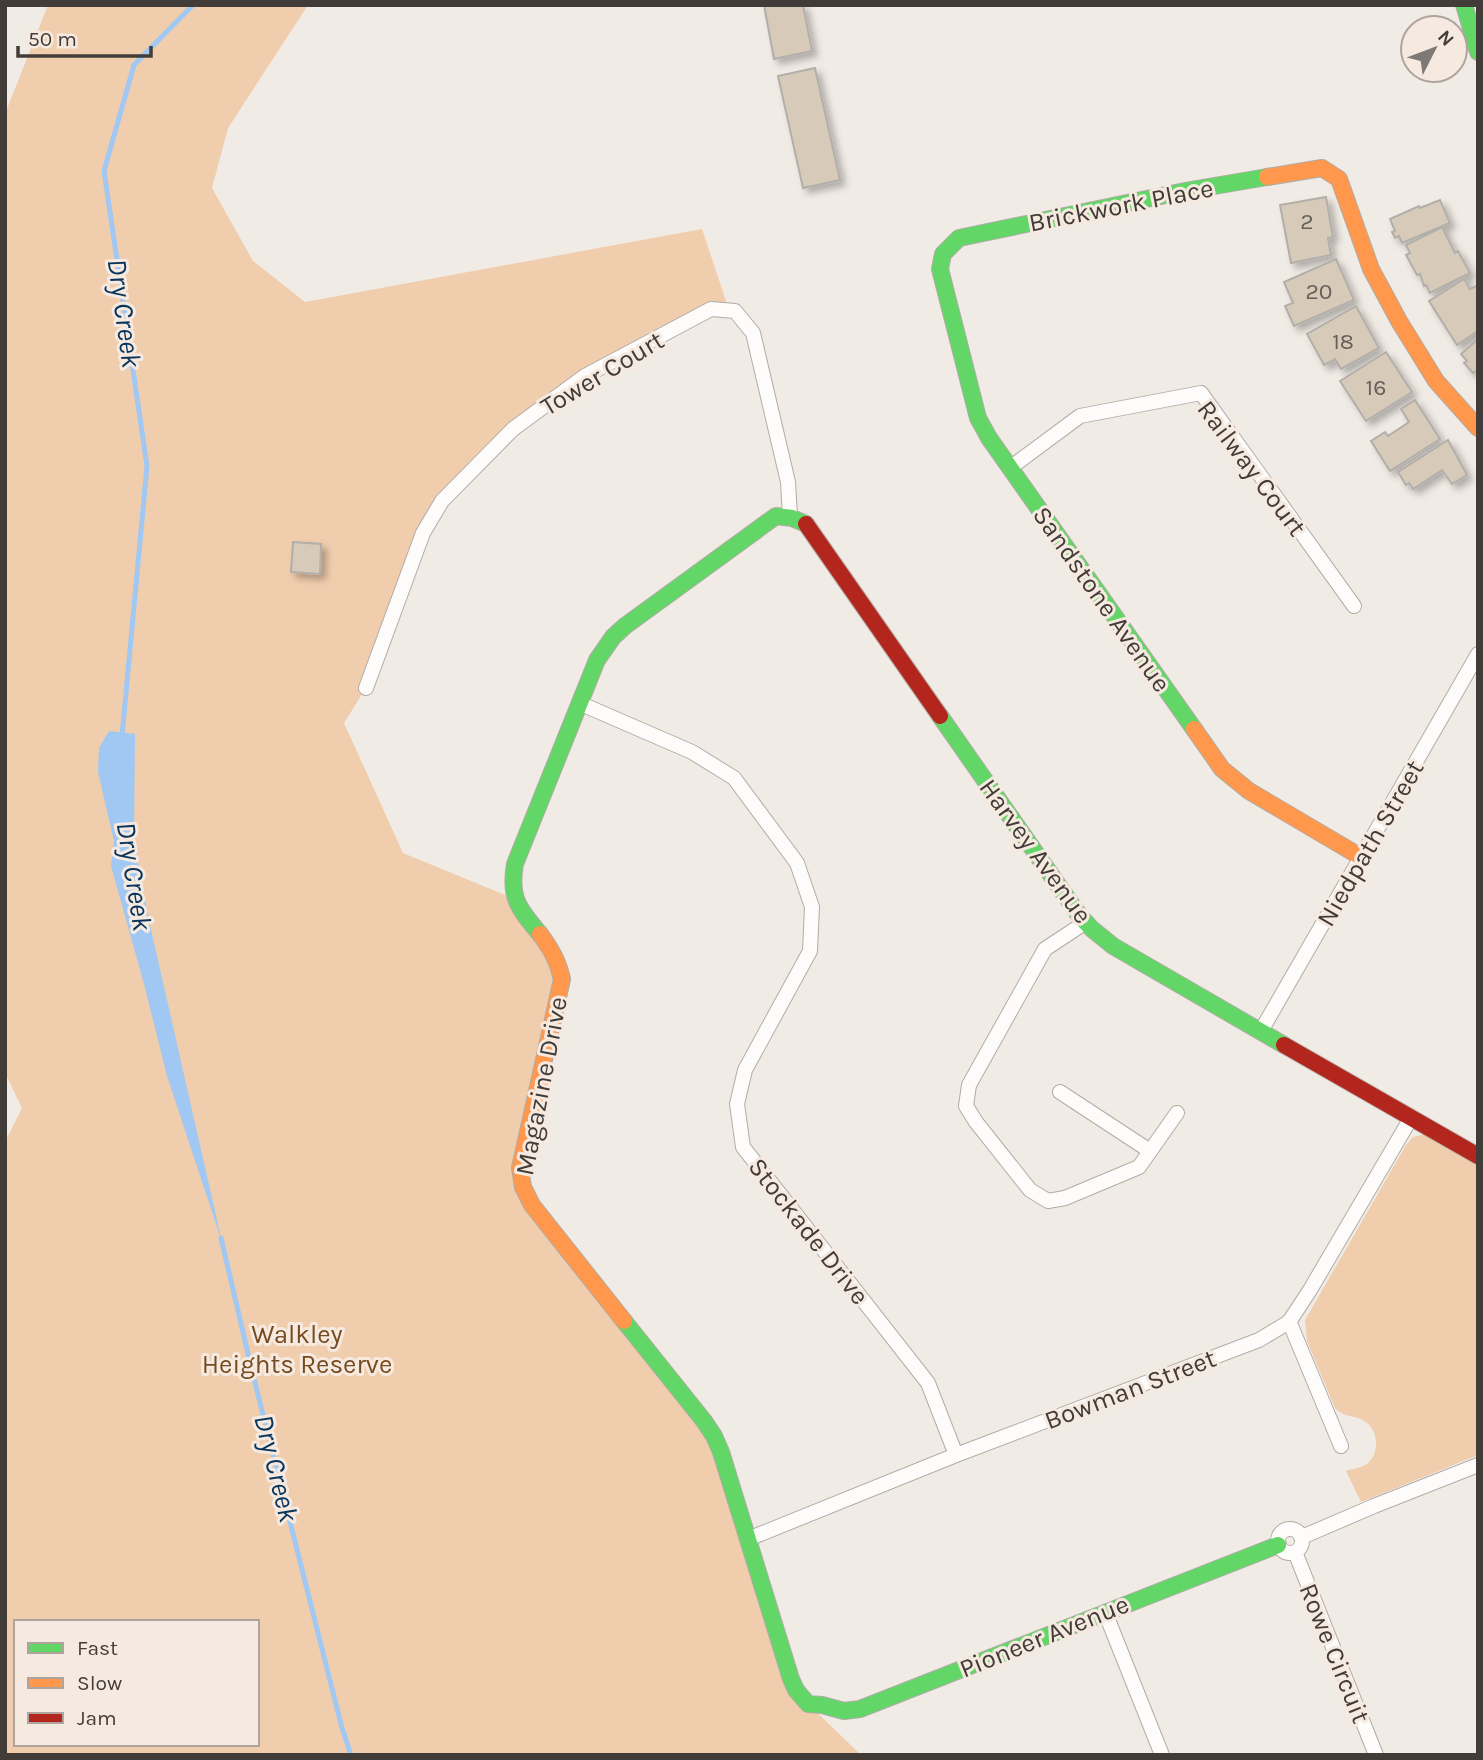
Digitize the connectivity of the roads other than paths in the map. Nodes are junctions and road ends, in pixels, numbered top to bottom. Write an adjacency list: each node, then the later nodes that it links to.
1 (1464, 5): 2 (street)
2 (1478, 51)
3 (940, 269): 4 (street, Brickwork Place); 5 (street, Sandstone Avenue)
4 (1478, 428)
5 (1010, 468): 7 (street, Railway Court); 11 (street, Sandstone Avenue)
6 (790, 517): 9 (street, Tower Court); 10 (street, Magazine Drive); 12 (street, Harvey Avenue)
7 (1354, 606)
8 (1478, 654): 11 (street, Niedpath Street)
9 (366, 688)
10 (579, 703): 21 (street, Stockade Drive); 24 (street, Magazine Drive)
11 (1361, 857): 13 (street, Niedpath Street)
12 (1086, 922): 13 (street, Harvey Avenue); 17 (street)
13 (1261, 1031): 16 (street, Harvey Avenue)
14 (1060, 1092): 17 (street)
15 (1177, 1112): 17 (street)
16 (1411, 1118): 18 (street, Harvey Avenue); 19 (street, Bowman Street)
17 (1150, 1152)
18 (1478, 1156)
19 (1289, 1321): 20 (street); 21 (street, Bowman Street)
20 (1340, 1446)
21 (956, 1455): 24 (street, Bowman Street)
22 (1477, 1468): 23 (street)
23 (1302, 1537): 25 (street); 26 (street)
24 (748, 1539): 28 (street, Magazine Drive)
25 (1279, 1545): 26 (street); 27 (street, Pioneer Avenue)
26 (1295, 1552): 30 (street, Rowe Circuit)
27 (1105, 1612): 28 (street, Pioneer Avenue); 29 (street)
28 (808, 1704)
29 (1163, 1755)
30 (1376, 1755)

